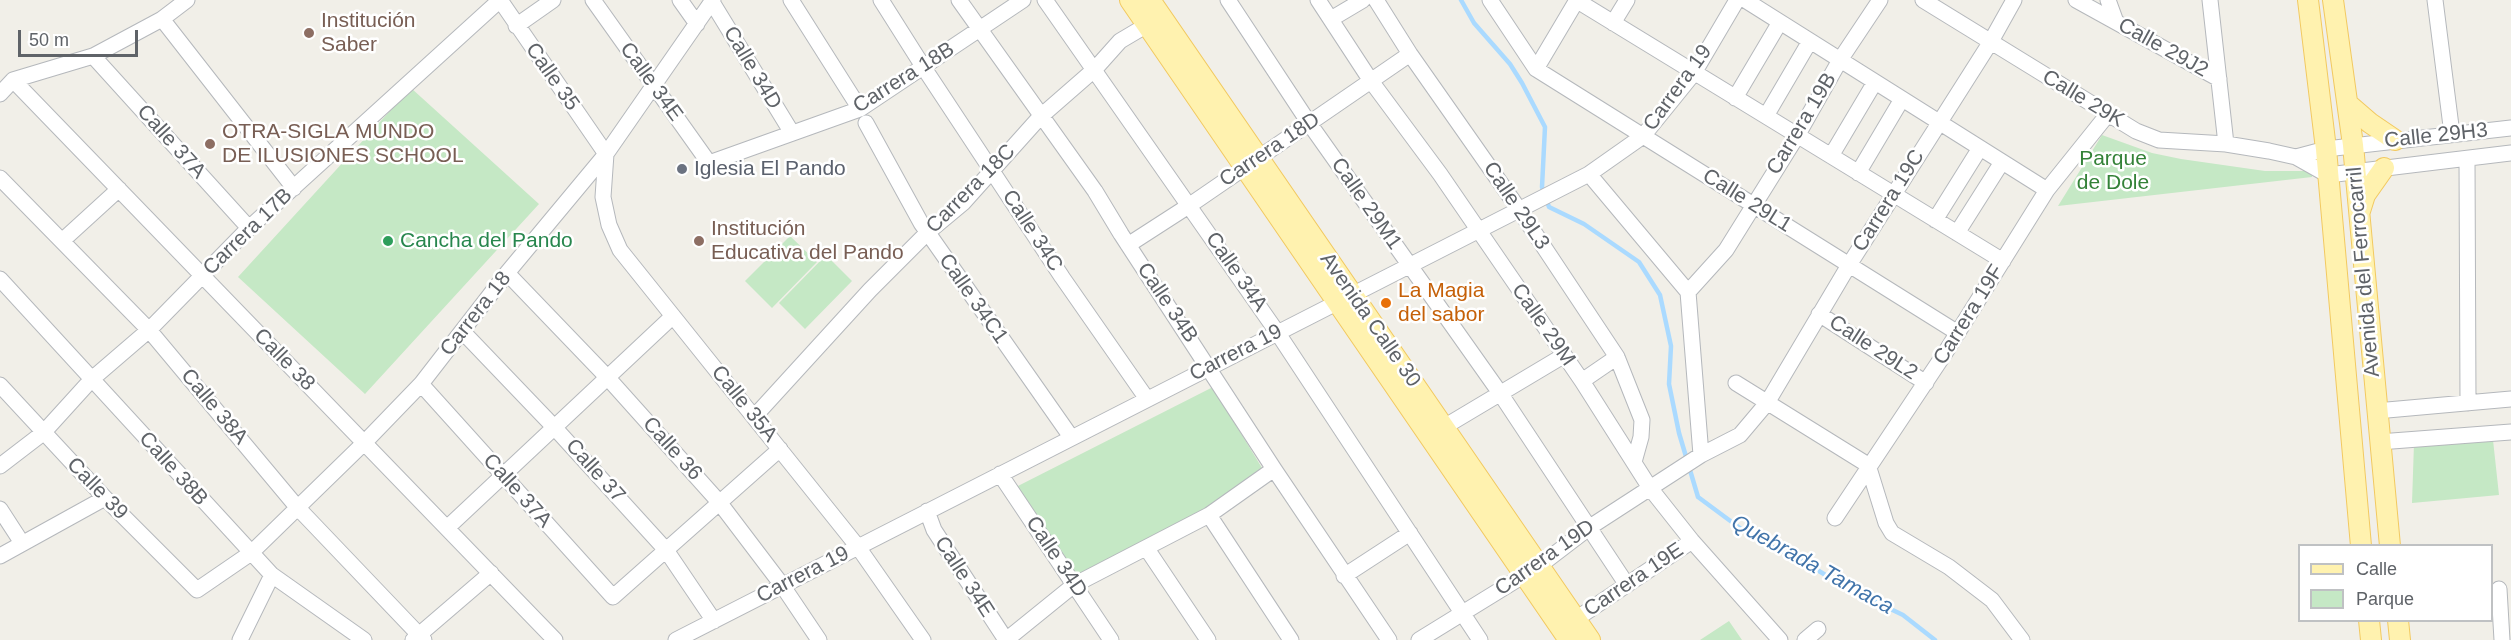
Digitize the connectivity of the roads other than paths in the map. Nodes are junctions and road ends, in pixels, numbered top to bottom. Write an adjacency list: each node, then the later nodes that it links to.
1 (187, 0): 32 (street)
2 (500, 0): 39 (street, Calle 35); 90 (street, Carrera 17B)
3 (553, 0): 39 (street)
4 (593, 0): 54 (street, Calle 34E)
5 (680, 0): 37 (street, Calle 34D)
6 (791, 0): 60 (street, Calle 34C1)
7 (881, 0): 46 (street, Calle 34C)
8 (959, 0): 40 (street, Calle 34B)
9 (1023, 0): 40 (street, Carrera 18B)
10 (1045, 0): 47 (street, Calle 34A)
11 (1130, 0): 38 (main road, Avenida Calle 30)
12 (1150, 0): 80 (main road, Avenida Calle 30)
13 (1228, 0): 64 (street, Calle 29M1)
14 (1318, 0): 33 (street, Calle 29M)
15 (1363, 0): 33 (street)
16 (1376, 0): 43 (street, Calle 29L3)
17 (1490, 0): 48 (street)
18 (1576, 0): 36 (street); 48 (street)
19 (1627, 0): 36 (street)
20 (1737, 0): 49 (street, Carrera 19)
21 (1745, 0): 34 (street)
22 (1880, 0): 45 (street, Carrera 19B)
23 (1923, 0): 42 (street, Calle 29K)
24 (2014, 0): 42 (street, Carrera 19C)
25 (2076, 0): 35 (street, Calle 29J2)
26 (2108, 0): 35 (street)
27 (2210, 0): 50 (street)
28 (2308, 0): 74 (main road, Avenida del Ferrocarril)
29 (2333, 0): 58 (main road, Avenida del Ferrocarril)
30 (2435, 0): 67 (street)
31 (713, 1): 37 (street, Carrera 18); 66 (street, Calle 34D)
32 (162, 19): 44 (street); 90 (street)
33 (1331, 19): 52 (street, Calle 29M)
34 (1780, 22): 41 (street); 56 (street)
35 (2116, 22): 50 (street, Calle 29J2)
36 (1613, 23): 49 (street)
37 (697, 24): 54 (street, Carrera 18)
38 (1147, 25): 47 (street, Carrera 18C); 80 (main road, Avenida Calle 30)
39 (516, 26): 76 (street, Calle 35)
40 (979, 30): 46 (street, Carrera 18B); 62 (street, Calle 34B)
41 (1810, 41): 45 (street); 61 (street)
42 (1990, 43): 59 (street, Calle 29K); 63 (street, Carrera 19C)
43 (1410, 54): 52 (street, Carrera 18D); 95 (street, Calle 29L3)
44 (93, 56): 51 (street); 99 (street, Calle 37A)
45 (1840, 60): 53 (street); 69 (street, Carrera 19B)
46 (924, 68): 60 (street, Carrera 18B); 84 (street, Calle 34C)
47 (1095, 69): 62 (street, Carrera 18C); 94 (street, Calle 34A)
48 (1536, 69): 68 (street, Calle 29L1)
49 (1694, 73): 56 (street); 68 (street, Carrera 19)
50 (2219, 79): 71 (street)
51 (13, 80): 55 (street); 91 (street, Calle 38)
52 (1371, 81): 64 (street, Carrera 18D); 100 (street, Calle 29M)
53 (1875, 82): 57 (street); 77 (street)
54 (654, 87): 76 (street, Carrera 18); 82 (street, Calle 34E)
55 (0, 94)
56 (1736, 98): 61 (street)
57 (1902, 99): 63 (street); 86 (street)
58 (2348, 104): 70 (main road); 72 (main road, Avenida del Ferrocarril)
59 (2108, 114): 71 (street, Calle 29K); 92 (street, Carrera 19F)
60 (863, 116): 66 (street, Carrera 18B); 101 (street, Calle 34C1)
61 (1766, 116): 69 (street)
62 (1040, 117): 84 (street, Carrera 18C); 104 (street, Calle 34B)
63 (1939, 122): 73 (street); 93 (street, Carrera 19C)
64 (1309, 123): 80 (street, Carrera 18D); 106 (street, Calle 29M1)
65 (2511, 128): 67 (street, Calle 29H3)
66 (792, 134): 82 (street, Carrera 18B)
67 (2452, 134): 70 (street, Calle 29H3)
68 (1643, 136): 87 (street, Carrera 19); 96 (street, Calle 29L1)
69 (1797, 136): 77 (street); 96 (street, Carrera 19B)
70 (2396, 140): 72 (street, Calle 29H3)
71 (2226, 144): 78 (street, Calle 29K)
72 (2353, 145): 74 (street, Calle 29H3); 85 (main road, Avenida del Ferrocarril)
73 (1980, 148): 81 (street); 98 (street)
74 (2326, 148): 78 (street, Calle 29K); 88 (main road, Avenida del Ferrocarril)
75 (2511, 153): 79 (street, Calle 29H3)
76 (606, 154): 108 (street, Carrera 18); 114 (street, Calle 35A)
77 (1831, 156): 86 (street)
78 (2296, 157): 88 (street, Calle 29K)
79 (2467, 159): 83 (street, Calle 29H3); 133 (street)
80 (1252, 162): 94 (street, Carrera 18D); 112 (main road, Avenida Calle 30)
81 (2002, 162): 92 (street); 102 (street)
82 (709, 163)
83 (2384, 168): 85 (street, Calle 29H3); 97 (main road)
84 (994, 171): 101 (street, Carrera 18C); 130 (street, Calle 34C)
85 (2355, 172): 88 (street, Calle 29H3); 97 (main road, Avenida del Ferrocarril)
86 (1858, 173): 93 (street)
87 (1589, 174): 95 (street, Carrera 19); 111 (street)
88 (2328, 175): 164 (main road, Avenida del Ferrocarril)
89 (0, 178): 103 (street, Calle 38A)
90 (294, 188): 99 (street, Carrera 17B)
91 (119, 189): 103 (street); 109 (street, Calle 38)
92 (2047, 190): 105 (street, Carrera 19F)
93 (1894, 195): 98 (street); 107 (street, Carrera 19C)
94 (1190, 205): 104 (street, Carrera 18D); 117 (street, Calle 34A)
95 (1525, 205): 100 (street, Carrera 19); 120 (street, Calle 29L3)
96 (1754, 205): 107 (street, Calle 29L1); 111 (street, Carrera 19B)
97 (2359, 213): 134 (main road, Avenida del Ferrocarril)
98 (1935, 220): 102 (street)
99 (249, 228): 109 (street, Carrera 17B)
100 (1477, 229): 106 (street, Carrera 19); 119 (street, Calle 29M)
101 (927, 233): 135 (street, Carrera 18C); 140 (street, Calle 34C1)
102 (1957, 233): 105 (street)
103 (62, 242): 115 (street, Calle 38A)
104 (1128, 244): 121 (street, Calle 34B)
105 (2003, 261): 118 (street, Carrera 19F)
106 (1409, 265): 112 (street, Carrera 19); 129 (street, Calle 29M1)
107 (1849, 265): 113 (street, Carrera 19C); 118 (street, Calle 29L1)
108 (507, 273): 116 (street, Carrera 18); 122 (street, Calle 36)
109 (203, 276): 115 (street, Carrera 17B); 142 (street, Calle 38)
110 (0, 279): 123 (street, Calle 38B)
111 (1688, 292): 144 (street)
112 (1346, 297): 117 (street, Carrera 19); 137 (main road, Avenida Calle 30); 171 (main road, Avenida Calle 30)
113 (1819, 314): 126 (street, Calle 29L2); 132 (street, Carrera 19C)
114 (673, 316): 122 (street); 135 (street, Calle 35A)
115 (149, 330): 123 (street, Carrera 17B); 154 (street, Calle 38A)
116 (463, 332): 127 (street, Carrera 18); 136 (street, Calle 37)
117 (1277, 332): 121 (street, Carrera 19); 161 (street, Calle 34A)
118 (1958, 333): 126 (street, Carrera 19F)
119 (1563, 356): 124 (street, Calle 29M); 129 (street)
120 (1617, 357): 124 (street); 145 (street, Calle 29L3)
121 (1209, 367): 130 (street, Carrera 19); 148 (street, Calle 34B)
122 (607, 377): 136 (street); 153 (street, Calle 36)
123 (92, 379): 139 (street, Carrera 17B); 169 (street, Calle 38B)
124 (1582, 381): 145 (street, Calle 29M)
125 (1736, 383): 132 (street)
126 (1926, 383): 146 (street, Carrera 19F)
127 (421, 384): 142 (street, Carrera 18); 150 (street, Calle 37A)
128 (0, 385): 139 (street, Calle 39)
129 (1500, 393): 137 (street); 159 (street, Calle 29M1)
130 (1147, 399): 140 (street, Carrera 19)
131 (2511, 399): 133 (street)
132 (1767, 403): 144 (street, Carrera 19C); 146 (street)
133 (2468, 403): 134 (street)
134 (2376, 411): 141 (main road, Avenida del Ferrocarril)
135 (754, 417): 143 (street, Calle 35A)
136 (554, 427): 150 (street); 168 (street, Calle 37)
137 (1444, 427): 171 (main road, Avenida Calle 30)
138 (2511, 432): 141 (street)
139 (43, 433): 147 (street, Carrera 17B); 152 (street, Calle 39)
140 (1071, 437): 149 (street, Carrera 19)
141 (2379, 442): 165 (main road, Avenida del Ferrocarril)
142 (364, 443): 154 (street, Carrera 18); 160 (street, Calle 38)
143 (780, 449): 153 (street); 166 (street, Calle 35A)
144 (1697, 457): 151 (street, Carrera 19D)
145 (1634, 462): 151 (street, Calle 29M)
146 (1868, 465): 158 (street, Carrera 19F); 204 (street)
147 (0, 466)
148 (1274, 469): 157 (street); 174 (street, Calle 34B)
149 (1000, 474): 156 (street, Carrera 19); 176 (street, Calle 34D)
150 (503, 475): 160 (street); 168 (street, Calle 37A)
151 (1650, 488): 159 (street, Carrera 19D); 162 (street, Calle 29M)
152 (105, 498): 163 (street); 179 (street, Calle 39)
153 (719, 502): 168 (street); 175 (street, Calle 36)
154 (297, 507): 169 (street, Carrera 18); 186 (street, Calle 38A)
155 (0, 509): 163 (street)
156 (927, 511): 166 (street, Carrera 19); 193 (street, Calle 34E)
157 (1209, 515): 167 (street); 196 (street)
158 (1835, 518)
159 (1590, 527): 171 (street, Carrera 19D); 177 (street, Calle 29M1)
160 (447, 528): 172 (street, Calle 38)
161 (1410, 533): 174 (street); 180 (street, Calle 34A)
162 (1692, 541): 177 (street, Carrera 19E); 202 (street, Calle 29M)
163 (22, 543): 170 (street)
164 (2361, 544)
165 (2390, 544)
166 (858, 547): 175 (street, Carrera 19); 192 (street, Calle 35A)
167 (1147, 549): 176 (street); 195 (street)
168 (666, 550): 182 (street, Calle 37)
169 (251, 554): 173 (street, Calle 38B); 179 (street, Carrera 18)
170 (0, 556)
171 (1531, 571): 180 (street, Carrera 19D); 181 (main road, Avenida Calle 30); 200 (main road, Avenida Calle 30)
172 (490, 573): 186 (street); 189 (street, Calle 38)
173 (272, 575): 187 (street); 188 (street, Calle 38B)
174 (1344, 576): 197 (street, Calle 34B)
175 (782, 585): 182 (street, Carrera 19); 191 (street, Calle 36)
176 (1074, 585): 193 (street); 194 (street, Calle 34D)
177 (1627, 585): 181 (street, Carrera 19E)
178 (2499, 589): 207 (street)
179 (196, 590)
180 (1463, 613): 198 (street, Carrera 19D); 199 (street, Calle 34A)
181 (1576, 619): 201 (main road, Avenida Calle 30)
182 (714, 621): 190 (street, Carrera 19)
183 (2369, 622): 205 (main road)
184 (2398, 622): 206 (main road)
185 (1818, 629): 203 (street)
186 (418, 638)
187 (240, 640)
188 (364, 640)
189 (555, 640)
190 (676, 640)
191 (819, 640)
192 (923, 640)
193 (1006, 640)
194 (1111, 640)
195 (1208, 640)
196 (1291, 640)
197 (1389, 640)
198 (1419, 640)
199 (1480, 640)
200 (1569, 640)
201 (1590, 640)
202 (1780, 640)
203 (1805, 640)
204 (2022, 640)
205 (2371, 640)
206 (2400, 640)
207 (2502, 640)

